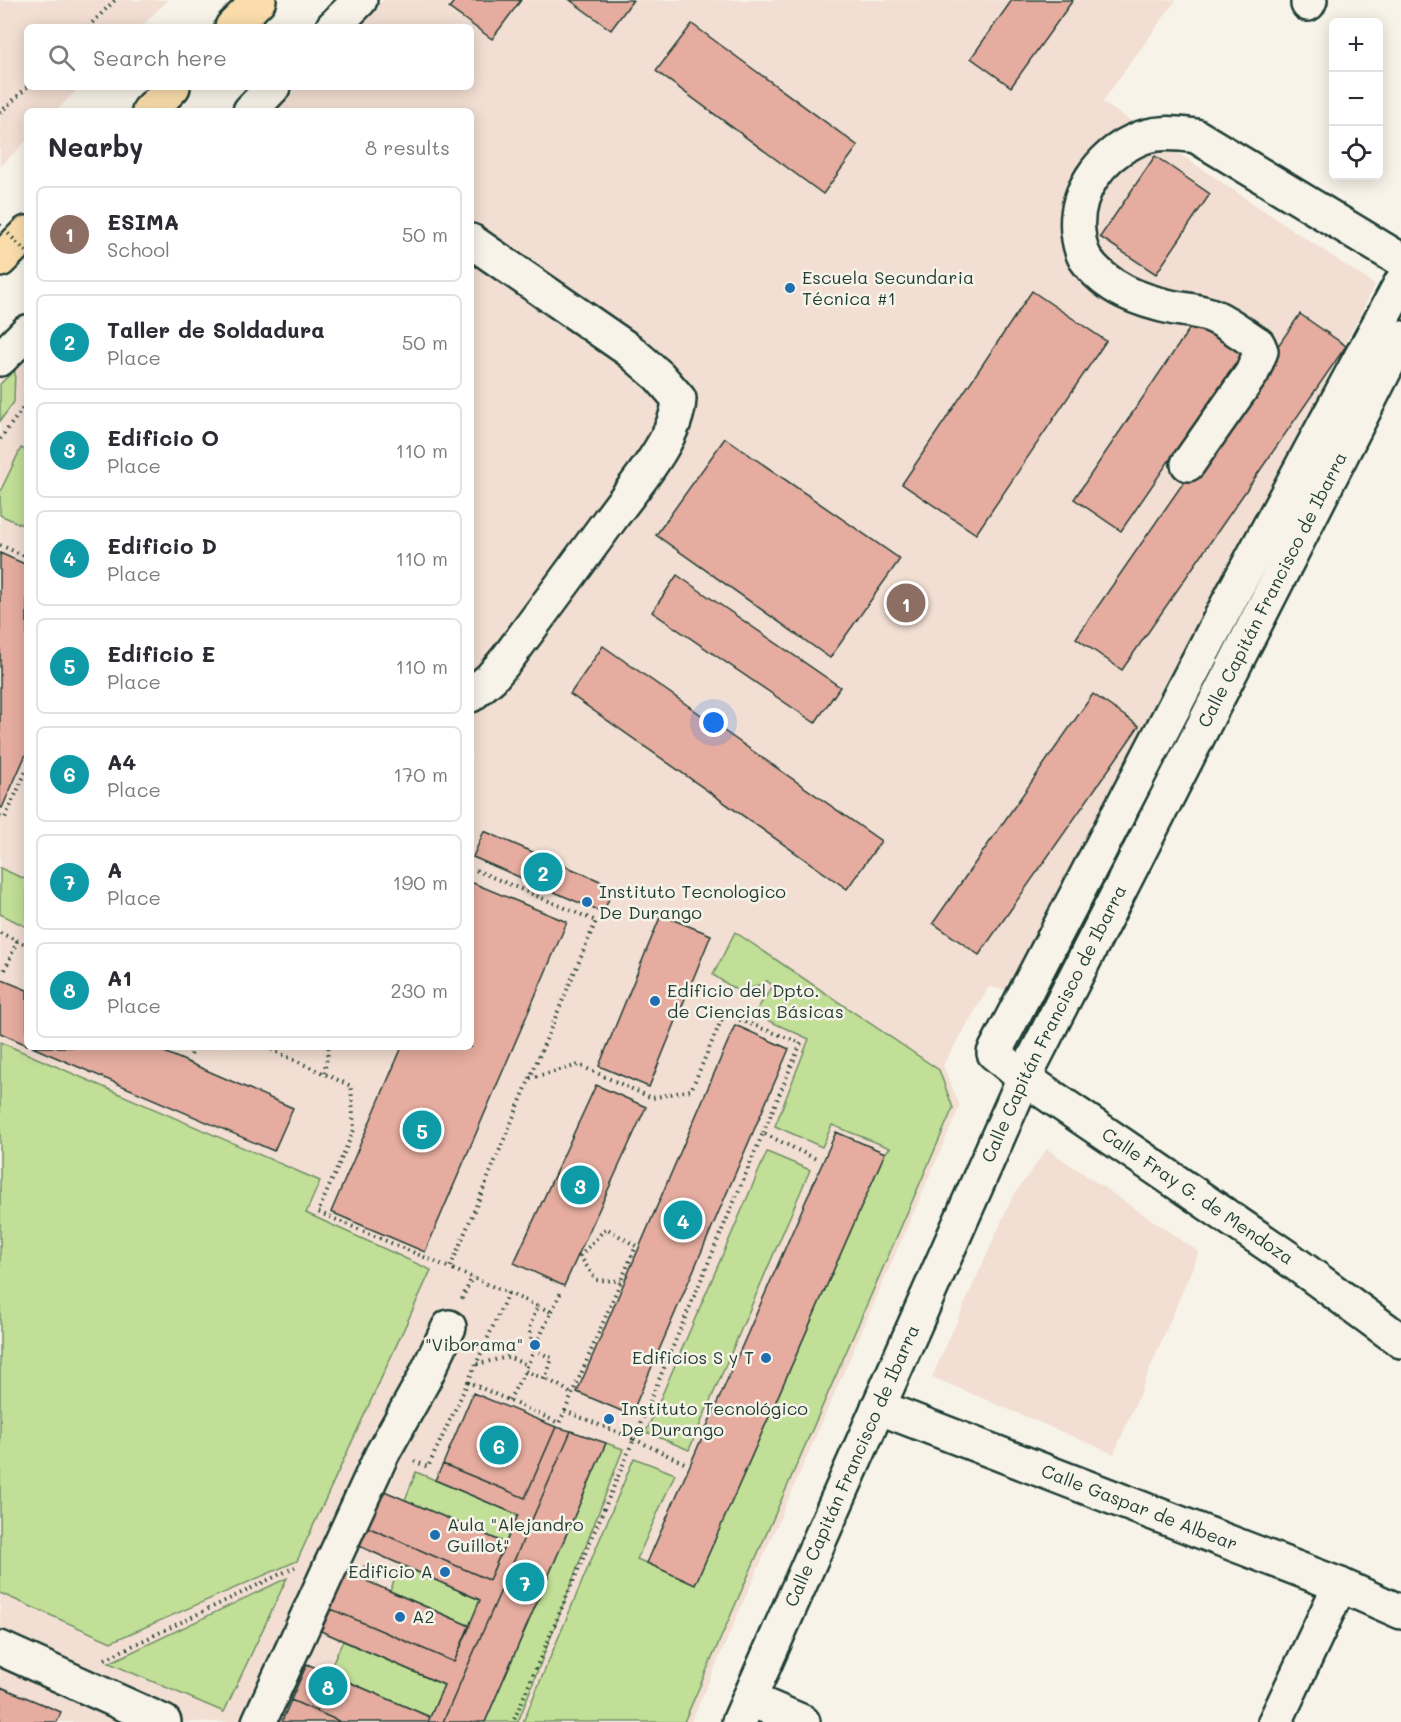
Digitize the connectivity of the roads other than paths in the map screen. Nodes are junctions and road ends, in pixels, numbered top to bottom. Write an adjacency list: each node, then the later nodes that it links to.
1 (259, 0): 3 (main road)
2 (360, 0): 4 (street)
3 (238, 24)
4 (336, 24)
5 (170, 90): 7 (main road)
6 (270, 90): 8 (street)
7 (152, 108)
8 (253, 108)
9 (24, 236): 11 (main road)
10 (474, 244): 18 (street)
11 (0, 260)
12 (1401, 260): 17 (street)
13 (1401, 283): 19 (street, Calle Fray G. de Mendoza)
14 (24, 335): 16 (street)
15 (1401, 338): 19 (street, Calle Capitán Francisco de Ibarra)
16 (0, 359)
17 (1188, 464)
18 (474, 692)
19 (1024, 1078): 21 (street, Calle Fray G. de Mendoza); 22 (street, Calle Capitán Francisco de Ibarra)
20 (449, 1327): 28 (street)
21 (1401, 1341)
22 (878, 1407): 23 (street, Calle Gaspar de Albear); 26 (street, Calle Capitán Francisco de Ibarra)
23 (1340, 1585): 24 (street, Calle Gaspar de Albear); 30 (street)
24 (1401, 1612)
25 (0, 1648): 27 (street)
26 (744, 1710): 29 (street)
27 (164, 1722)
28 (259, 1722)
29 (802, 1722)
30 (1275, 1722)

